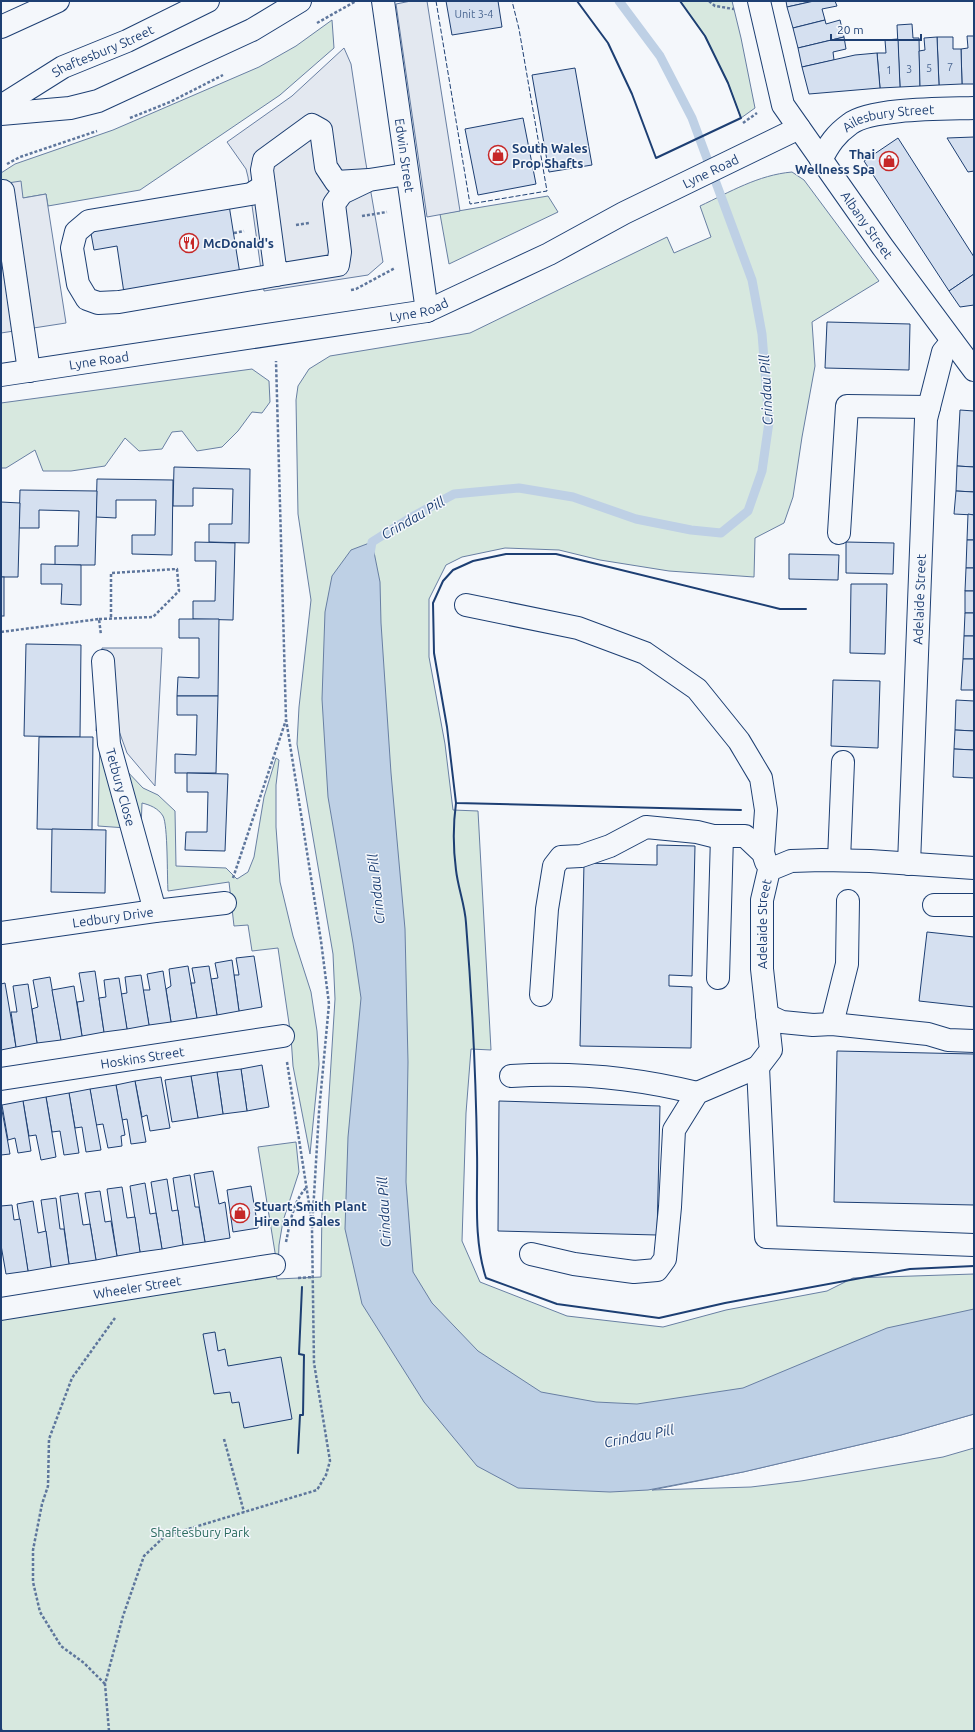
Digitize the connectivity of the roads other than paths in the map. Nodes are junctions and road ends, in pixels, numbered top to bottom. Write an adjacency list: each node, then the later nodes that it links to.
1 (58, 1): 6 (street)
2 (208, 1): 7 (street, Shaftesbury Street)
3 (300, 1): 9 (street)
4 (383, 1): 12 (street, Edwin Street)
5 (759, 1): 10 (street, Albany Street)
6 (1, 27)
7 (1, 106)
8 (974, 108): 11 (street, Ailesbury Street)
9 (1, 114)
10 (799, 128): 11 (street, Albany Street); 17 (street, Lyne Road)
11 (821, 160): 18 (street, Albany Street)
12 (407, 174): 13 (street); 17 (street, Edwin Street)
13 (369, 180): 14 (street); 16 (street)
14 (264, 186): 16 (street); 16 (street)
15 (3, 191): 20 (street)
16 (276, 275)
17 (427, 311): 20 (street, Lyne Road)
18 (952, 341): 19 (street, Albany Street); 22 (street, Adelaide Street)
19 (972, 363)
20 (29, 371): 21 (street, Lyne Road)
21 (1, 375)
22 (929, 407): 23 (street); 30 (street, Adelaide Street)
23 (838, 533)
24 (466, 605): 29 (street)
25 (103, 661): 36 (street, Tetbury Close)
26 (843, 762): 28 (street)
27 (722, 836): 29 (street); 38 (street); 39 (street)
28 (839, 860): 29 (street, Adelaide Street); 30 (street, Adelaide Street)
29 (766, 862): 40 (street, Adelaide Street)
30 (909, 864): 31 (street, Adelaide Street)
31 (974, 868)
32 (848, 901): 41 (street)
33 (225, 903): 36 (street, Ledbury Drive)
34 (934, 905): 35 (street)
35 (974, 905)
36 (155, 911): 37 (street, Ledbury Drive)
37 (1, 933)
38 (718, 978)
39 (541, 995)
40 (767, 1015): 41 (street); 44 (street, Adelaide Street)
41 (832, 1024): 43 (street)
42 (283, 1036): 46 (street, Hoskins Street)
43 (974, 1041)
44 (758, 1067): 47 (street); 48 (street)
45 (511, 1076): 47 (street)
46 (1, 1078)
47 (697, 1093): 49 (street)
48 (974, 1245)
49 (531, 1254)
50 (274, 1265): 51 (street, Wheeler Street)
51 (1, 1310)

